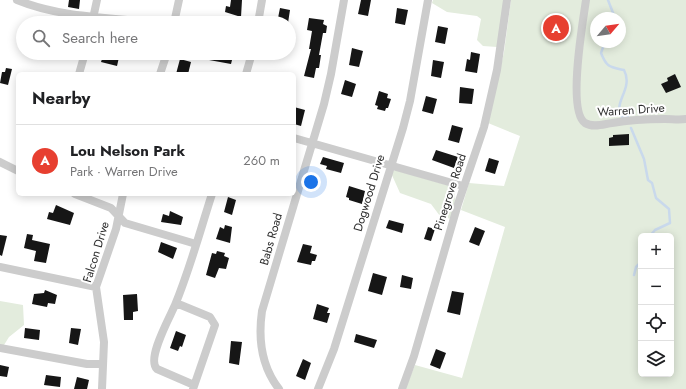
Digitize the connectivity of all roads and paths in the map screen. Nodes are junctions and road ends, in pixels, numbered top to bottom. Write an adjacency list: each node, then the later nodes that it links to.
1 (17, 0): 9 (street)
2 (97, 0): 10 (street)
3 (179, 0): 11 (street)
4 (262, 0): 12 (street)
5 (344, 0): 21 (street, Babs Road)
6 (428, 0): 23 (street, Dogwood Drive)
7 (508, 0): 25 (street, Pinegrove Road)
8 (586, 0): 19 (street, Warren Drive)
9 (74, 16)
10 (94, 16)
11 (176, 16)
12 (259, 16)
13 (83, 60): 16 (street)
14 (165, 60): 17 (street)
15 (250, 60): 18 (street)
16 (80, 72)
17 (161, 72)
18 (247, 72)
19 (686, 119)
20 (296, 139): 21 (street)
21 (311, 143): 23 (street); 26 (street, Babs Road)
22 (0, 162): 24 (street)
23 (390, 165): 25 (street); 41 (street, Dogwood Drive)
24 (16, 170)
25 (463, 186): 42 (street, Pinegrove Road)
26 (296, 194)
27 (80, 196): 31 (street)
28 (123, 196): 31 (street, Falcon Drive)
29 (211, 196): 32 (street)
30 (296, 196): 40 (street, Babs Road)
31 (118, 216): 32 (street); 34 (street, Falcon Drive)
32 (196, 244): 35 (street)
33 (0, 267): 34 (street)
34 (96, 287): 37 (street, Falcon Drive)
35 (176, 303): 38 (street); 38 (street)
36 (0, 348): 37 (street)
37 (103, 364): 39 (street, Falcon Drive)
38 (193, 387)
39 (102, 389)
40 (279, 389)
41 (318, 389)
42 (402, 389)

